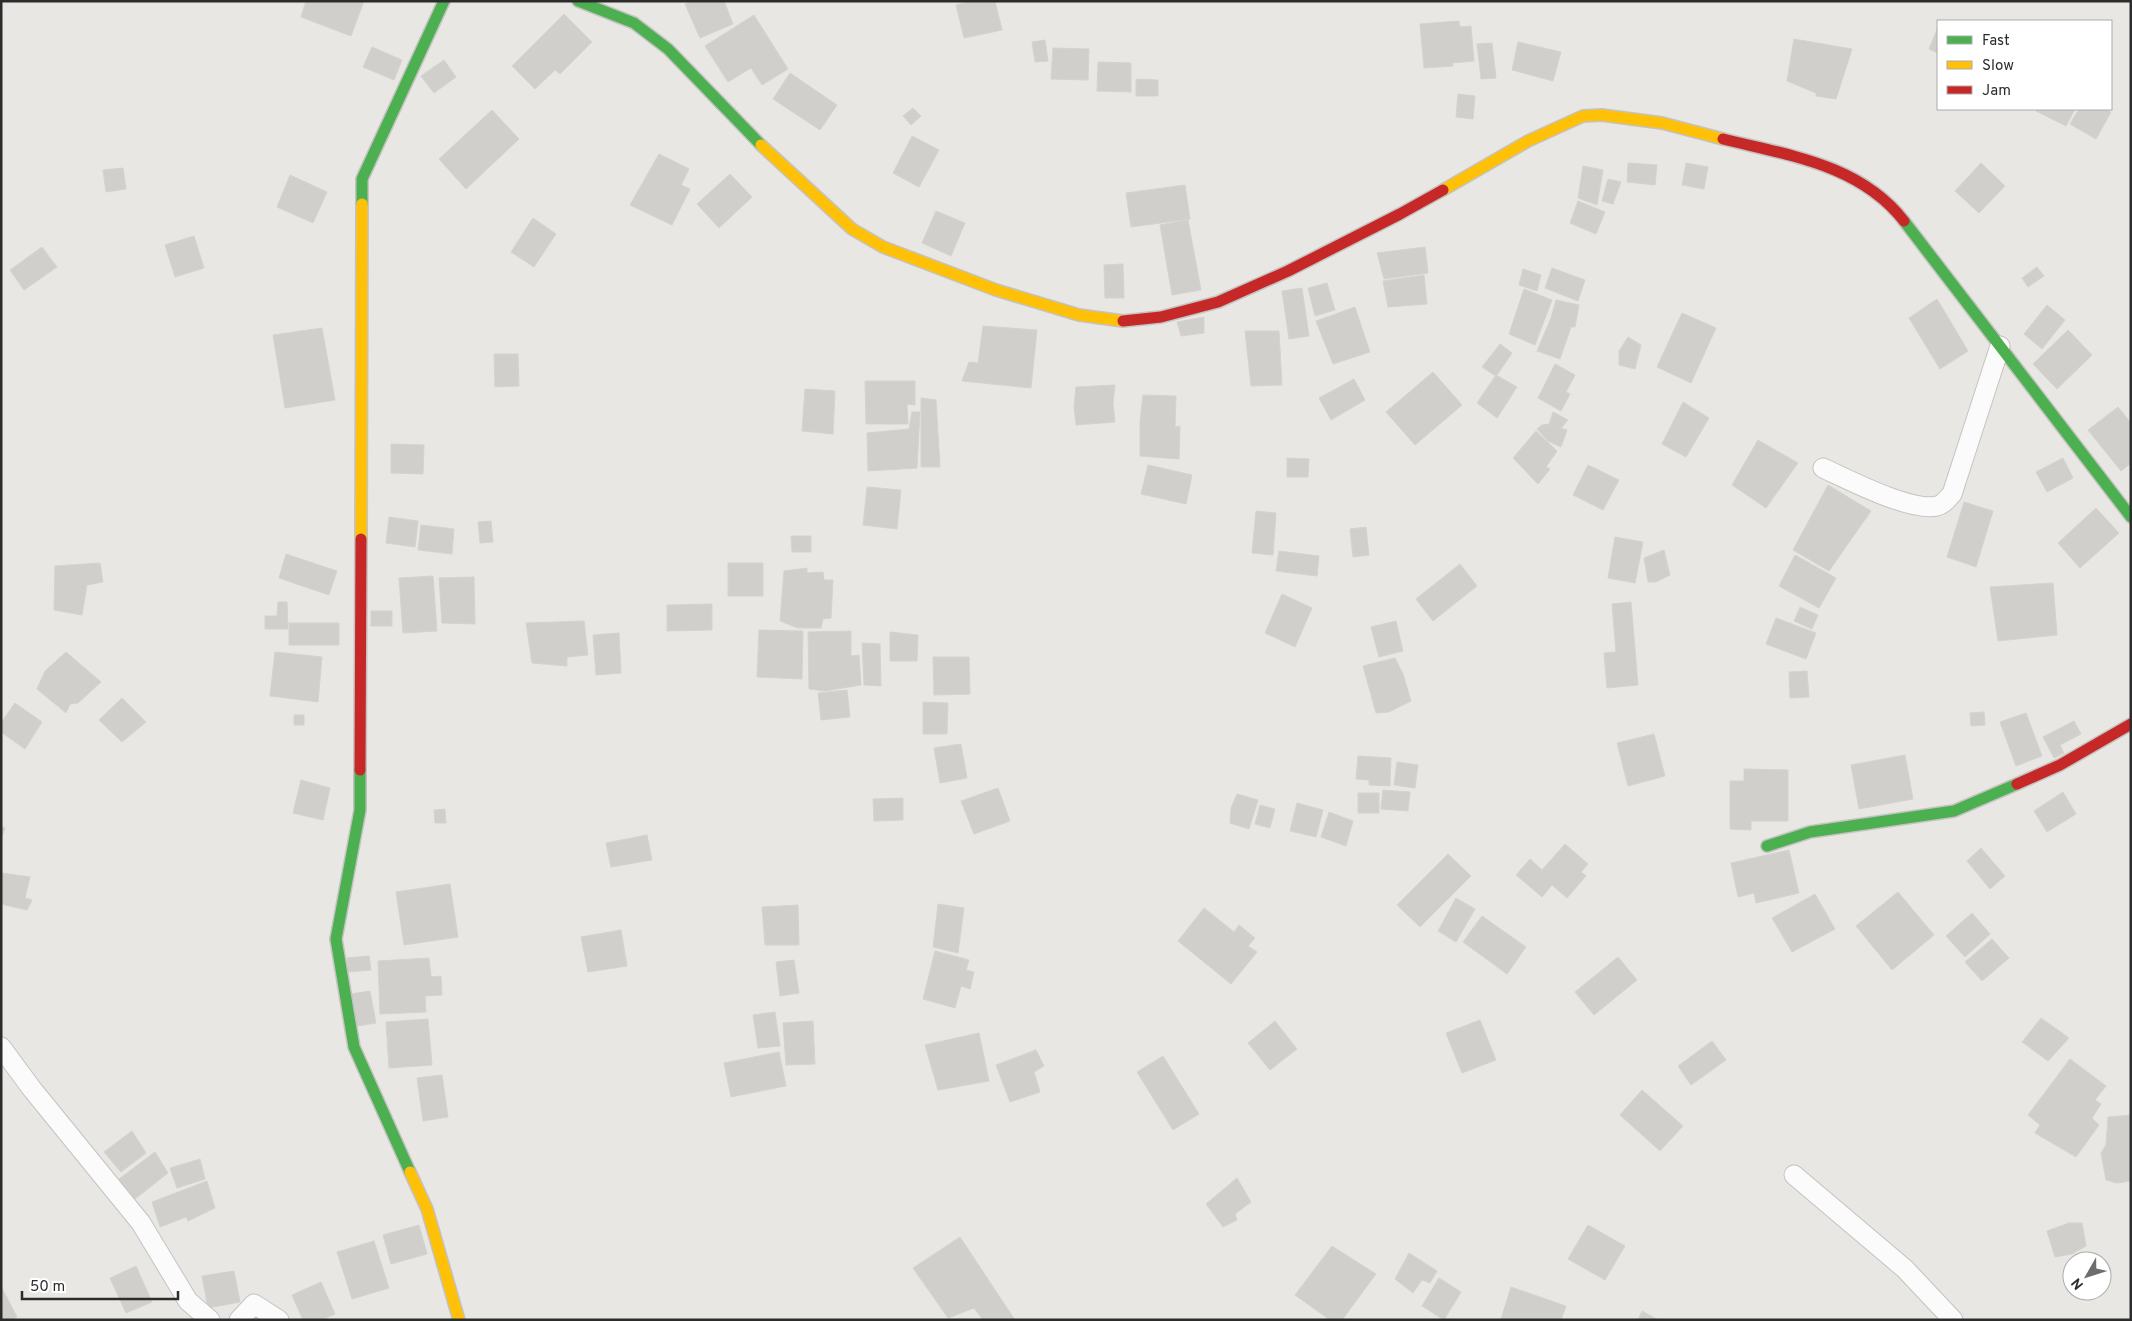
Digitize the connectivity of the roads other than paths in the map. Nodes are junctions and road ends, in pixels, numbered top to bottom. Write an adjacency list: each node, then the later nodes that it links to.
1 (444, 1): 13 (street)
2 (578, 1): 3 (street)
3 (2000, 346): 4 (street); 5 (street)
4 (1823, 468)
5 (2131, 517)
6 (2131, 724): 7 (street)
7 (1767, 846)
8 (1, 1047): 10 (street)
9 (1794, 1175): 14 (street)
10 (210, 1320)
11 (239, 1320): 12 (street)
12 (279, 1320)
13 (458, 1320)
14 (1953, 1320)

